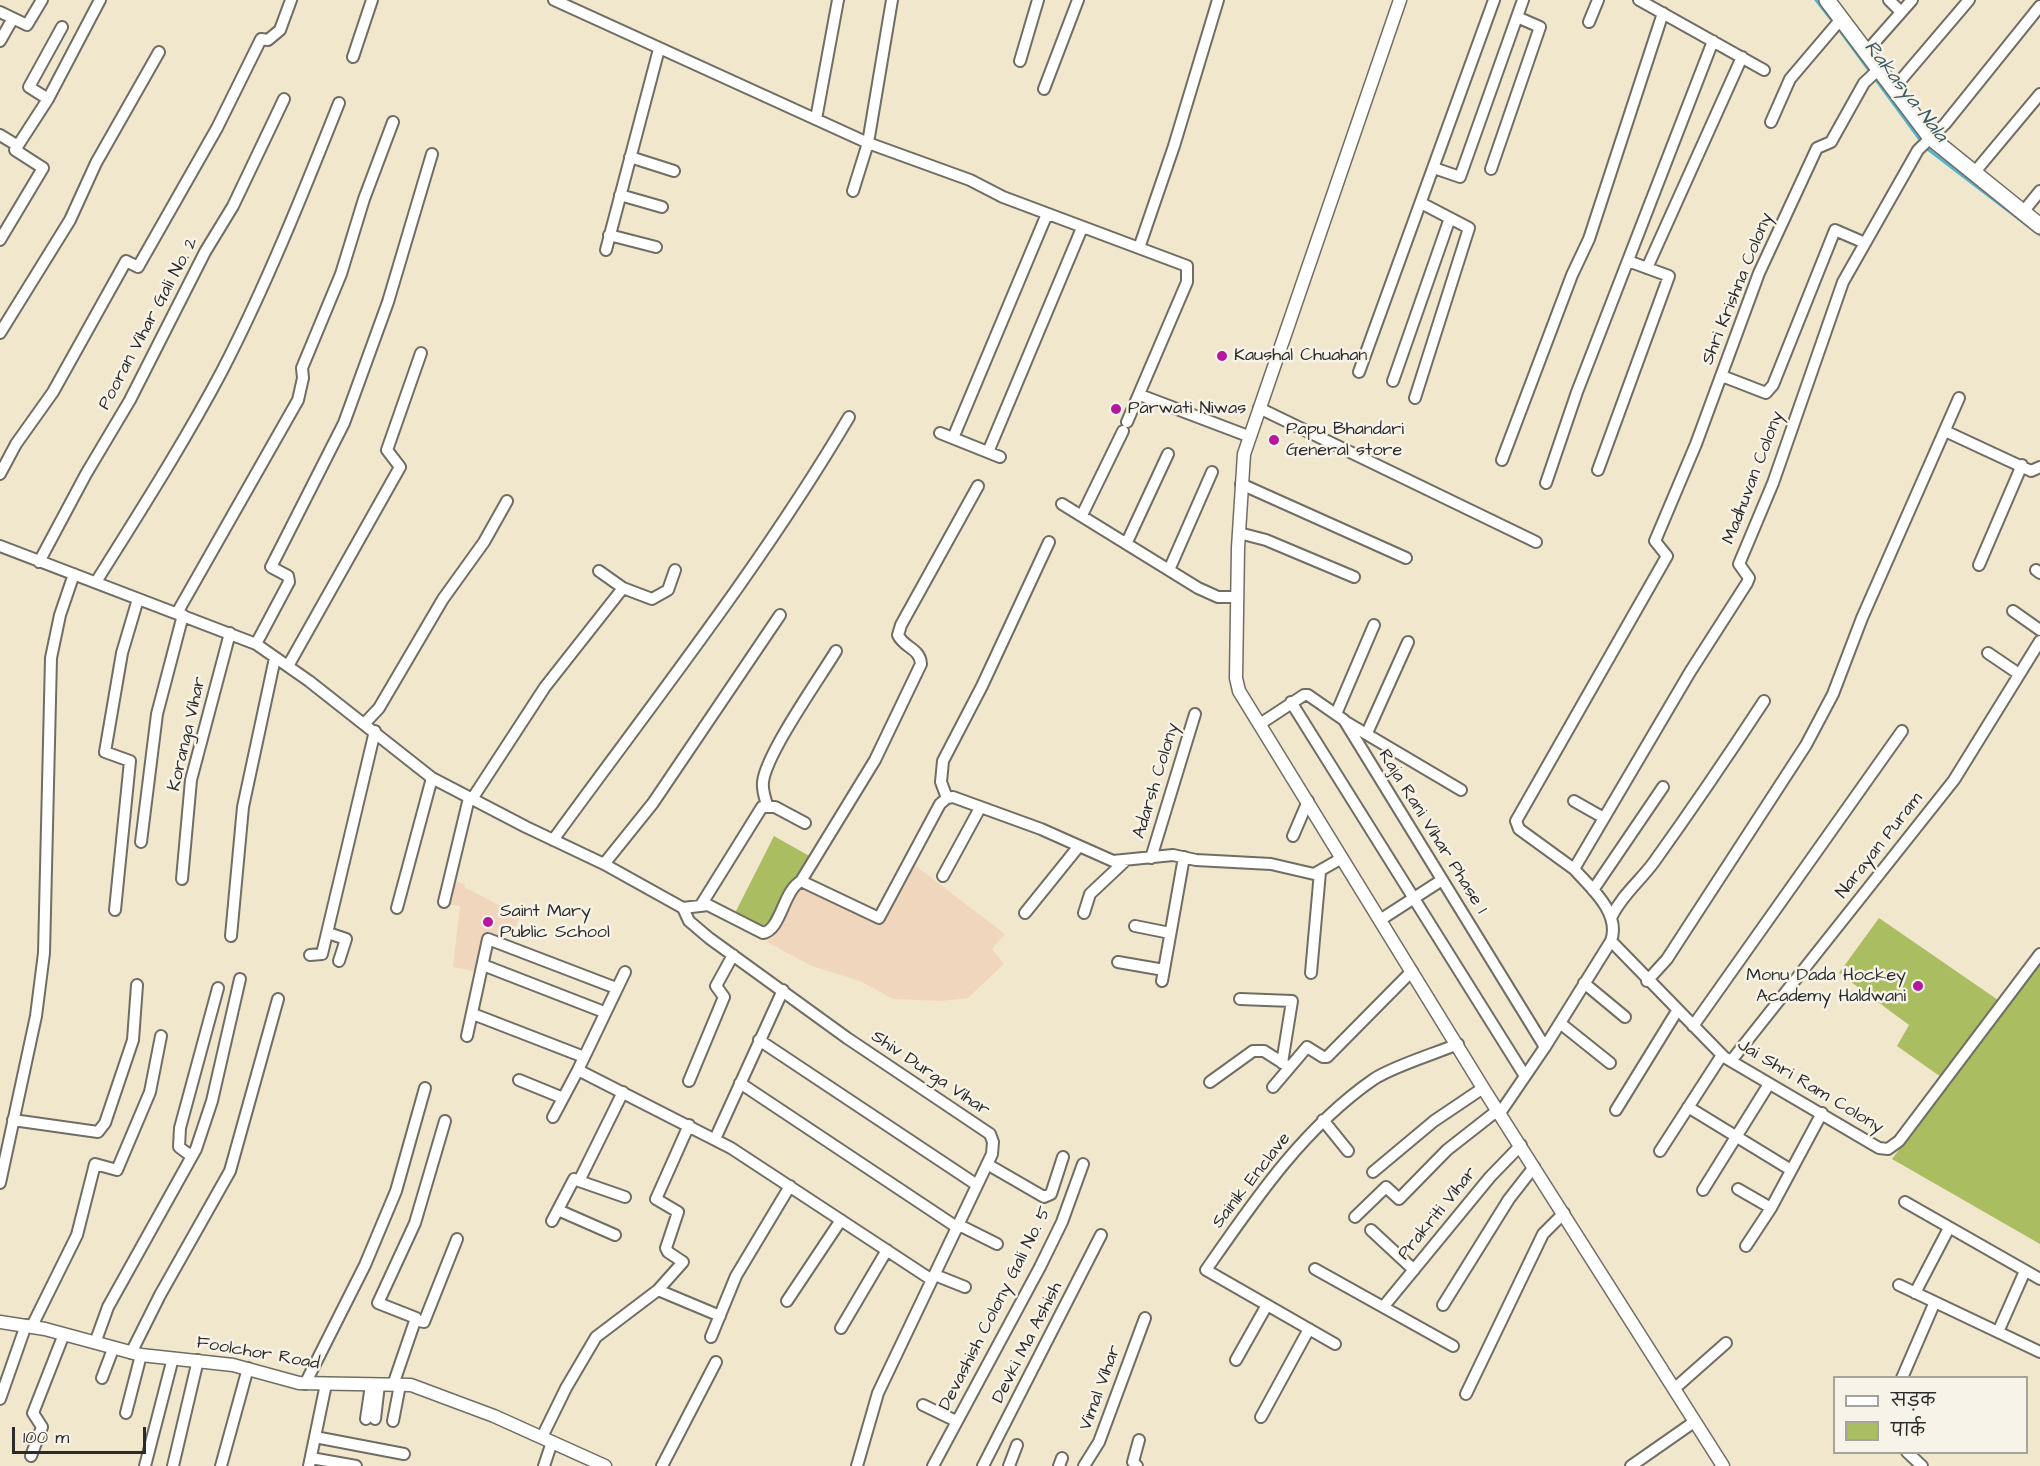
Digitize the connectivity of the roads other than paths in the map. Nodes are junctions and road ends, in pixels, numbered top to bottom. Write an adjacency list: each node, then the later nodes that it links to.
1 (3, 0): 22 (street)
2 (42, 0): 26 (street)
3 (100, 0): 43 (street)
4 (291, 0): 99 (street)
5 (372, 0): 35 (street)
6 (554, 0): 32 (street)
7 (838, 0): 46 (street)
8 (892, 0): 50 (street)
9 (1038, 0): 37 (street)
10 (1078, 0): 41 (street)
11 (1218, 0): 73 (street)
12 (1400, 0): 85 (street)
13 (1494, 0): 55 (street)
14 (1523, 0): 25 (street)
15 (1598, 0): 27 (street)
16 (1639, 0): 24 (street)
17 (1827, 0): 28 (main road)
18 (1888, 0): 23 (street)
19 (1912, 0): 23 (street)
20 (1969, 0): 40 (street)
21 (2040, 6): 51 (street, Madhuvan Colony)
22 (0, 11): 26 (street)
23 (1901, 12): 33 (street)
24 (1663, 13): 31 (street); 94 (street)
25 (1517, 17): 55 (street); 56 (street)
26 (12, 20): 30 (street)
27 (1589, 22)
28 (1837, 24): 33 (main road); 48 (street)
29 (62, 27): 43 (street)
30 (0, 41)
31 (1713, 41): 36 (street); 75 (street)
32 (659, 49): 46 (street); 54 (street)
33 (1867, 51): 39 (main road)
34 (159, 52): 77 (street)
35 (353, 57)
36 (1742, 57): 38 (street); 76 (street)
37 (1020, 61)
38 (1764, 70)
39 (1874, 73): 40 (main road); 80 (street, Shri Krishna Colony)
40 (1894, 88): 51 (main road)
41 (1044, 90)
42 (2040, 94): 58 (street)
43 (48, 99): 52 (street)
44 (284, 99): 112 (street, Pooran Vihar Gali No. 2)
45 (339, 103): 119 (street)
46 (816, 119): 50 (street)
47 (393, 122): 124 (street)
48 (1771, 122)
49 (1, 137): 52 (street)
50 (868, 143): 59 (street); 65 (street)
51 (1925, 143): 58 (main road); 71 (street, Madhuvan Colony)
52 (18, 146): 70 (street)
53 (432, 154): 131 (street)
54 (630, 157): 57 (street); 61 (street)
55 (1434, 168): 62 (street)
56 (1491, 169)
57 (674, 171)
58 (1974, 173): 64 (main road)
59 (852, 191)
60 (2040, 191): 64 (street)
61 (620, 195): 63 (street); 69 (street)
62 (1421, 203): 66 (street); 79 (street)
63 (662, 207)
64 (2023, 212): 67 (main road)
65 (1047, 214): 68 (street); 90 (street)
66 (1450, 218): 81 (street); 83 (street)
67 (2040, 226)
68 (1082, 228): 73 (street); 91 (street)
69 (609, 235): 72 (street); 74 (street)
70 (0, 240)
71 (1865, 243): 80 (street); 155 (street, Madhuvan Colony)
72 (656, 247)
73 (1139, 248): 82 (street)
74 (606, 250)
75 (1628, 261): 76 (street); 100 (street)
76 (1647, 268): 97 (street)
77 (0, 333)
78 (421, 353): 135 (street)
79 (1359, 372)
80 (1722, 375): 166 (street, Shri Krishna Colony)
81 (1393, 381)
82 (1140, 395): 89 (street); 105 (street)
83 (1415, 398)
84 (1959, 398): 87 (street)
85 (1259, 408): 89 (street); 109 (street)
86 (849, 417): 158 (street)
87 (1945, 431): 95 (street); 198 (street)
88 (940, 433): 90 (street)
89 (1248, 436): 101 (street)
90 (953, 438): 91 (street)
91 (988, 452): 93 (street)
92 (1168, 454): 108 (street)
93 (1000, 456)
94 (1502, 460)
95 (2022, 465): 96 (street); 113 (street)
96 (2040, 467)
97 (1598, 470)
98 (1212, 472): 115 (street)
99 (0, 474)
100 (1546, 483)
101 (1241, 484): 106 (street); 111 (street)
102 (978, 486): 171 (street)
103 (507, 501): 141 (street)
104 (1062, 504): 105 (street)
105 (1082, 515): 108 (street)
106 (1239, 533): 118 (street); 121 (street)
107 (1049, 542): 149 (street)
108 (1127, 542): 115 (street)
109 (1536, 542)
110 (0, 546): 112 (street)
111 (1406, 558)
112 (39, 562): 117 (street)
113 (1979, 565)
114 (675, 570): 120 (street)
115 (1169, 570): 121 (street)
116 (599, 571): 120 (street)
117 (74, 574): 119 (street); 238 (street)
118 (1354, 577)
119 (96, 582): 122 (street)
120 (623, 588): 150 (street)
121 (1231, 597): 142 (street)
122 (138, 598): 124 (street); 178 (street)
123 (2013, 611): 127 (street)
124 (180, 614): 128 (street); 159 (street)
125 (780, 615): 165 (street)
126 (1374, 625): 140 (street)
127 (2040, 630)
128 (230, 633): 131 (street); 169 (street, Koranga Vihar)
129 (2040, 641): 136 (street, Narayan Puram)
130 (1408, 642): 145 (street)
131 (256, 644): 134 (street)
132 (836, 651): 153 (street)
133 (1988, 653): 136 (street)
134 (275, 658): 135 (street); 186 (street)
135 (288, 666): 141 (street)
136 (2019, 674): 218 (street, Narayan Puram)
137 (1764, 701): 181 (street)
138 (1291, 702): 140 (street, Raja Rani Vihar Phase 1); 142 (street); 173 (street)
139 (1195, 714): 162 (street, Adarsh Colony)
140 (1340, 717): 145 (street); 170 (street, Raja Rani Vihar Phase 1)
141 (365, 723): 143 (street)
142 (1260, 724): 151 (street)
143 (375, 731): 146 (street); 184 (street)
144 (1902, 731): 211 (street)
145 (1367, 733): 148 (street)
146 (432, 777): 150 (street); 176 (street)
147 (1664, 788): 172 (street)
148 (1461, 790)
149 (947, 798): 154 (street); 171 (street)
150 (471, 799): 158 (street); 174 (street)
151 (1308, 801): 157 (street); 163 (street)
152 (1574, 801): 155 (street)
153 (767, 805): 156 (street); 175 (street)
154 (980, 808): 160 (street); 168 (street)
155 (1604, 818): 166 (street, Madhuvan Colony)
156 (805, 822)
157 (1293, 836)
158 (553, 840): 165 (street)
159 (141, 842)
160 (1079, 846): 164 (street); 179 (street)
161 (1184, 857): 162 (street); 167 (street); 185 (street)
162 (1151, 858): 164 (street)
163 (1342, 858): 167 (street); 182 (street)
164 (1124, 862): 180 (street)
165 (604, 864): 177 (street)
166 (1574, 869): 172 (street)
167 (1320, 872): 196 (street)
168 (943, 876)
169 (182, 879)
170 (1442, 880): 173 (street); 216 (street, Raja Rani Vihar Phase 1)
171 (801, 881): 175 (street)
172 (1593, 890): 181 (street)
173 (1415, 897): 182 (street); 222 (street)
174 (444, 902)
175 (701, 905): 177 (street)
176 (397, 908)
177 (683, 908): 190 (street, Shiv Durga Vihar)
178 (115, 910)
179 (1026, 912)
180 (1083, 913)
181 (1612, 916): 187 (street)
182 (1380, 920): 194 (street)
183 (1135, 926): 185 (street)
184 (328, 933): 189 (street); 191 (street)
185 (1170, 933): 192 (street)
186 (231, 936)
187 (1611, 941): 198 (street, Jai Shri Ram Colony); 199 (street)
188 (2040, 954): 236 (street, Jai Shri Ram Colony)
189 (310, 955)
190 (733, 955): 203 (street, Shiv Durga Vihar); 224 (street)
191 (339, 961)
192 (1118, 962)
193 (483, 964): 202 (street); 207 (street); 208 (street)
194 (1412, 971): 215 (street); 220 (street)
195 (624, 972): 202 (street)
196 (1311, 972)
197 (240, 978): 247 (street)
198 (1647, 981): 206 (street, Jai Shri Ram Colony)
199 (1584, 983): 209 (street); 210 (street)
200 (137, 985): 238 (street)
201 (218, 988): 247 (street)
202 (616, 988): 207 (street)
203 (783, 990): 214 (street); 249 (street, Shiv Durga Vihar)
204 (278, 999): 307 (street)
205 (1240, 999): 220 (street)
206 (1677, 1011): 211 (street, Jai Shri Ram Colony); 234 (street)
207 (604, 1012): 217 (street)
208 (473, 1014): 213 (street); 217 (street)
209 (1625, 1017)
210 (1560, 1023): 216 (street); 219 (street)
211 (1693, 1026): 218 (street, Jai Shri Ram Colony)
212 (161, 1036): 295 (street)
213 (467, 1036)
214 (759, 1040): 226 (street); 256 (street)
215 (1458, 1044): 230 (street); 239 (street, Sainik Enclave)
216 (1545, 1047): 222 (street)
217 (584, 1058): 221 (street)
218 (1726, 1058): 227 (street, Jai Shri Ram Colony); 233 (street, Narayan Puram)
219 (1610, 1063)
220 (1286, 1065): 225 (street); 228 (street)
221 (578, 1070): 231 (street); 232 (street)
222 (1525, 1076): 235 (street)
223 (519, 1080): 232 (street)
224 (689, 1081)
225 (1210, 1082)
226 (740, 1083): 243 (street); 268 (street)
227 (1769, 1084): 236 (street, Jai Shri Ram Colony); 242 (street)
228 (1273, 1087)
229 (425, 1088): 315 (street)
230 (1484, 1088): 235 (street); 253 (street)
231 (622, 1092): 241 (street); 254 (street)
232 (563, 1098): 237 (street)
233 (1688, 1107): 242 (street); 246 (street, Narayan Puram)
234 (1616, 1110)
235 (1499, 1111): 244 (street); 265 (street)
236 (1822, 1113): 252 (street)
237 (553, 1117)
238 (13, 1120): 255 (street)
239 (1323, 1120): 245 (street); 288 (street, Sainik Enclave)
240 (445, 1121): 293 (street)
241 (689, 1125): 243 (street); 284 (street)
242 (1735, 1137): 252 (street); 259 (street)
243 (715, 1139): 257 (street)
244 (1521, 1146): 251 (street); 278 (street, Prakriti Vihar)
245 (1348, 1151)
246 (1660, 1151)
247 (191, 1156): 301 (street)
248 (1063, 1157): 249 (street)
249 (987, 1164): 256 (street, Shiv Durga Vihar)
250 (1083, 1164): 327 (street, Devashish Colony Gali No. 5)
251 (1534, 1167): 264 (street); 289 (street)
252 (1791, 1170): 262 (street)
253 (1373, 1172)
254 (579, 1181): 260 (street); 263 (street)
255 (0, 1183)
256 (977, 1185): 268 (street, Shiv Durga Vihar)
257 (790, 1186): 266 (street); 291 (street)
258 (1738, 1189): 262 (street)
259 (1702, 1190)
260 (625, 1197)
261 (1905, 1202): 269 (street)
262 (1771, 1208): 275 (street)
263 (558, 1210): 267 (street); 271 (street)
264 (1564, 1213): 319 (street); 320 (street)
265 (1355, 1217)
266 (841, 1220): 276 (street); 286 (street)
267 (552, 1221)
268 (958, 1226): 274 (street); 280 (street, Shiv Durga Vihar)
269 (1949, 1228): 279 (street); 285 (street)
270 (1371, 1230): 278 (street)
271 (615, 1235)
272 (1101, 1235): 346 (street, Devki Ma Ashish)
273 (457, 1239): 293 (street)
274 (997, 1244)
275 (1746, 1246)
276 (886, 1250): 280 (street); 296 (street)
277 (1315, 1269): 290 (street)
278 (1414, 1270): 290 (street, Prakriti Vihar)
279 (2025, 1271): 281 (street); 298 (street)
280 (934, 1278): 283 (street); 344 (street, Shiv Durga Vihar)
281 (2040, 1280)
282 (1899, 1285): 285 (street)
283 (965, 1287)
284 (658, 1290): 291 (street); 330 (street)
285 (1915, 1293): 287 (street)
286 (787, 1301)
287 (1934, 1304): 298 (street); 313 (street)
288 (1267, 1305): 297 (street, Sainik Enclave); 310 (street)
289 (1443, 1305)
290 (1384, 1306): 304 (street)
291 (720, 1316): 300 (street)
292 (1145, 1318): 348 (street, Vimal Vihar)
293 (415, 1320): 318 (street)
294 (0, 1322): 295 (street, Foolchor Road)
295 (29, 1325): 299 (street, Foolchor Road); 321 (street)
296 (841, 1328)
297 (1309, 1329): 303 (street, Sainik Enclave); 324 (street)
298 (1998, 1332): 306 (street)
299 (64, 1334): 301 (street, Foolchor Road); 335 (street)
300 (711, 1337)
301 (94, 1343): 305 (street, Foolchor Road)
302 (1726, 1343): 319 (street)
303 (1335, 1344)
304 (1453, 1346)
305 (113, 1349): 307 (street, Foolchor Road); 314 (street)
306 (2040, 1352)
307 (136, 1354): 308 (street, Foolchor Road); 323 (street)
308 (173, 1358): 309 (street, Foolchor Road); 337 (street)
309 (198, 1360): 312 (street, Foolchor Road); 338 (street)
310 (1236, 1360)
311 (716, 1362): 343 (street)
312 (248, 1368): 315 (street, Foolchor Road); 339 (street)
313 (1902, 1376)
314 (102, 1378)
315 (305, 1384): 316 (street, Foolchor Road)
316 (326, 1384): 317 (street, Foolchor Road); 329 (street)
317 (375, 1385): 318 (street, Foolchor Road); 325 (street)
318 (397, 1385): 326 (street); 330 (street, Foolchor Road)
319 (1674, 1389): 328 (street)
320 (1466, 1394)
321 (0, 1400)
322 (923, 1405): 327 (street)
323 (126, 1413)
324 (1261, 1417)
325 (370, 1419)
326 (393, 1421)
327 (956, 1421): 345 (street, Devashish Colony Gali No. 5)
328 (1694, 1422): 350 (street); 351 (street)
329 (315, 1437): 333 (street); 336 (street)
330 (547, 1440): 341 (street); 342 (street, Foolchor Road)
331 (1139, 1440): 349 (street)
332 (1017, 1445): 347 (street)
333 (404, 1454)
334 (1909, 1454): 352 (street)
335 (31, 1456)
336 (310, 1462): 340 (street)
337 (145, 1466)
338 (174, 1466)
339 (221, 1466)
340 (356, 1466)
341 (544, 1466)
342 (605, 1466)
343 (662, 1466)
344 (857, 1466)
345 (933, 1466)
346 (983, 1466)
347 (1009, 1466)
348 (1084, 1466)
349 (1137, 1466)
350 (1631, 1466)
351 (1723, 1466)
352 (1922, 1466)

